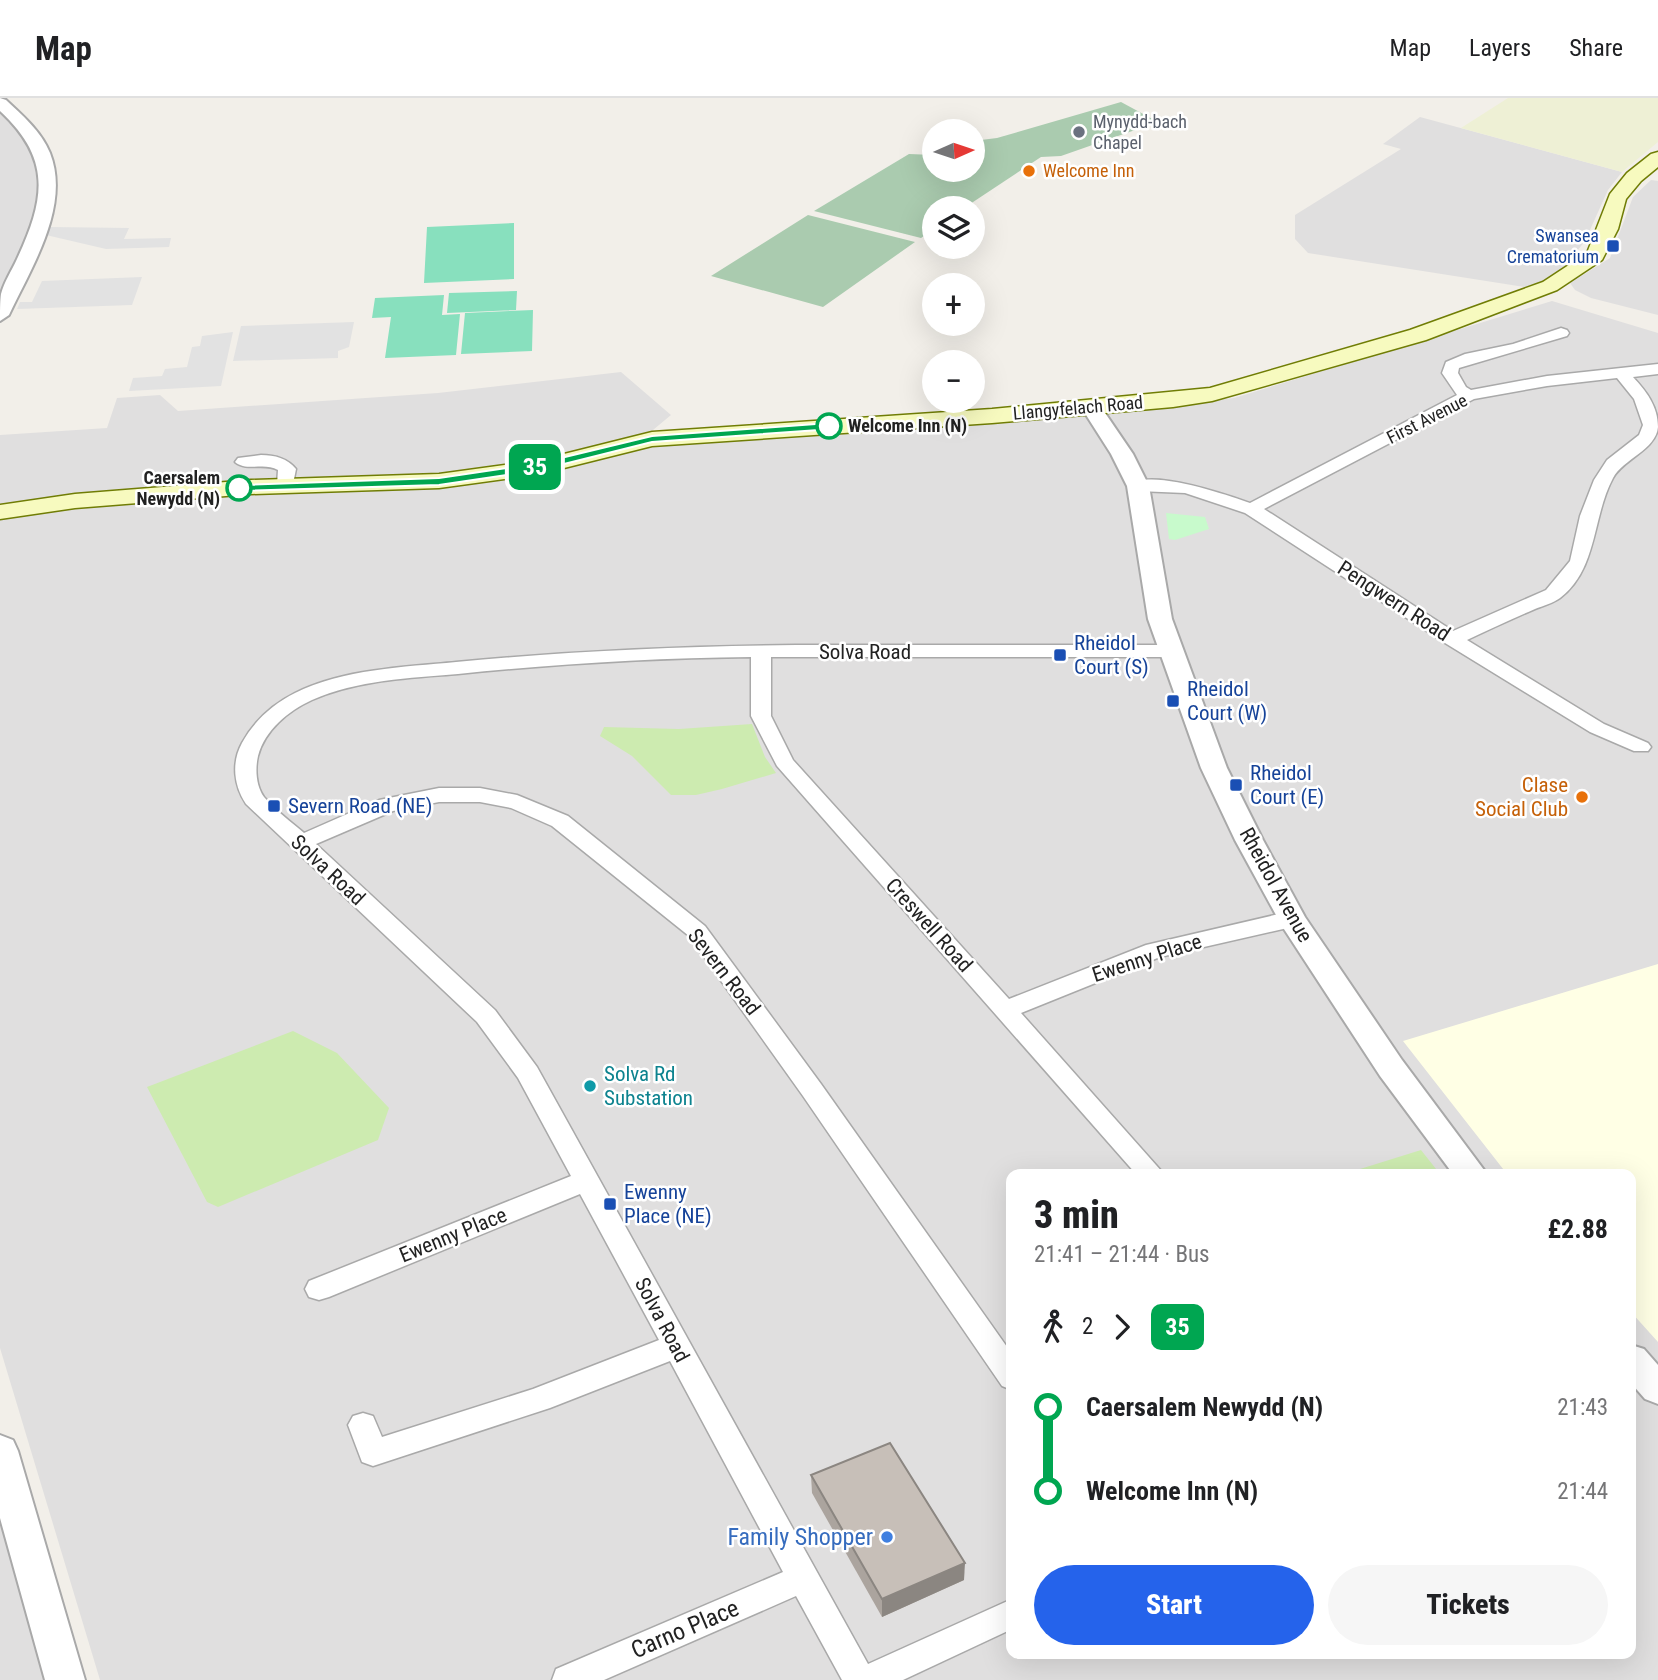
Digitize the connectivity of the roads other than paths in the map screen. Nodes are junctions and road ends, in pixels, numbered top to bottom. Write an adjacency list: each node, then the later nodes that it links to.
1 (0, 103): 3 (street)
2 (1658, 158): 8 (main road, Llangyfelach Road)
3 (0, 315)
4 (1561, 333): 7 (street)
5 (1658, 369): 6 (street, First Avenue)
6 (1621, 373): 7 (street, First Avenue); 14 (street)
7 (1469, 396): 12 (street, First Avenue)
8 (1091, 407): 10 (main road, Llangyfelach Road); 11 (street, Rheidol Avenue)
9 (244, 462): 10 (street)
10 (286, 485): 13 (main road, Llangyfelach Road)
11 (1138, 486): 12 (street, Pengwern Road); 16 (street, Rheidol Avenue)
12 (1251, 509): 14 (street, Pengwern Road)
13 (0, 512)
14 (1452, 639): 17 (street, Pengwern Road)
15 (761, 651): 16 (street, Solva Road); 18 (street, Solva Road); 20 (street, Creswell Road)
16 (1170, 651): 19 (street, Rheidol Avenue)
17 (1641, 747)
18 (300, 843): 23 (street, Solva Road); 27 (street, Severn Road)
19 (1293, 919): 20 (street, Ewenny Place); 22 (street, Rheidol Avenue)
20 (1006, 1010): 21 (street, Creswell Road)
21 (1147, 1169)
22 (1467, 1169)
23 (587, 1180): 24 (street, Ewenny Place); 25 (street, Solva Road)
24 (319, 1289)
25 (676, 1346): 29 (street); 31 (street, Solva Road)
26 (1636, 1365): 28 (street)
27 (1006, 1369)
28 (1658, 1389)
29 (363, 1425)
30 (0, 1451): 33 (street)
31 (803, 1578): 34 (street, Carno Place); 35 (street, Solva Road)
32 (1006, 1616): 36 (street)
33 (65, 1680)
34 (568, 1680)
35 (859, 1680)
36 (868, 1680)

